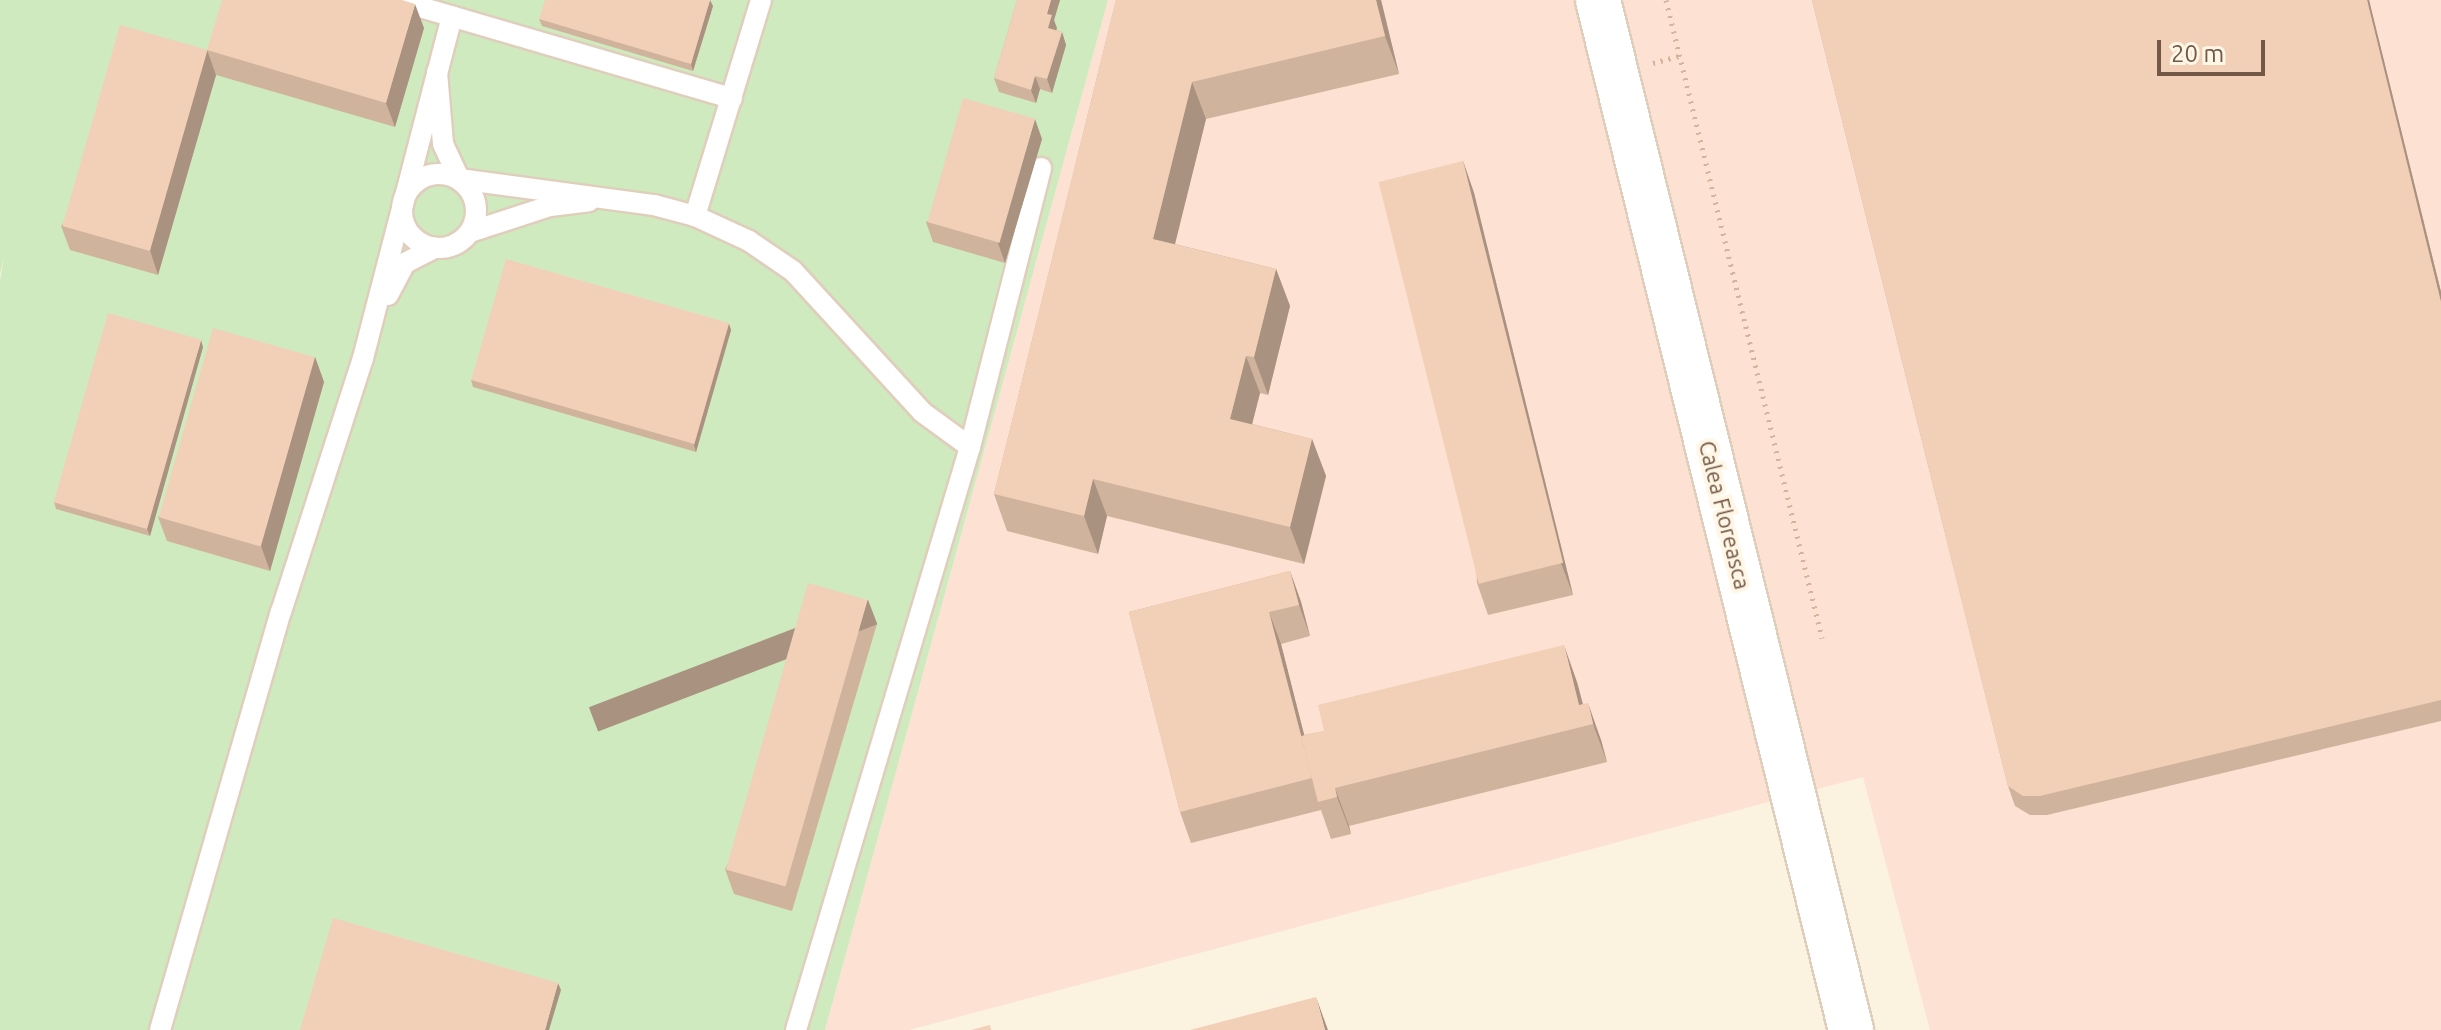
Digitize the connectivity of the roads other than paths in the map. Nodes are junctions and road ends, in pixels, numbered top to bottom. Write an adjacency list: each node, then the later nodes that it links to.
1 (396, 0): 4 (lane)
2 (761, 0): 6 (lane)
3 (1598, 0): 18 (main road, Calea Floreasca)
4 (452, 16): 5 (lane); 6 (lane)
5 (437, 72): 8 (lane); 9 (lane)
6 (732, 98): 11 (lane)
7 (1041, 168): 15 (lane)
8 (459, 179): 9 (lane); 10 (lane); 12 (lane)
9 (403, 199): 13 (lane); 14 (lane)
10 (605, 199): 11 (lane); 12 (lane)
11 (695, 216): 15 (lane)
12 (470, 232): 13 (lane)
13 (435, 248): 14 (lane)
14 (363, 358): 16 (lane)
15 (970, 447): 17 (lane)
16 (160, 1030)
17 (796, 1030)
18 (1851, 1030)

